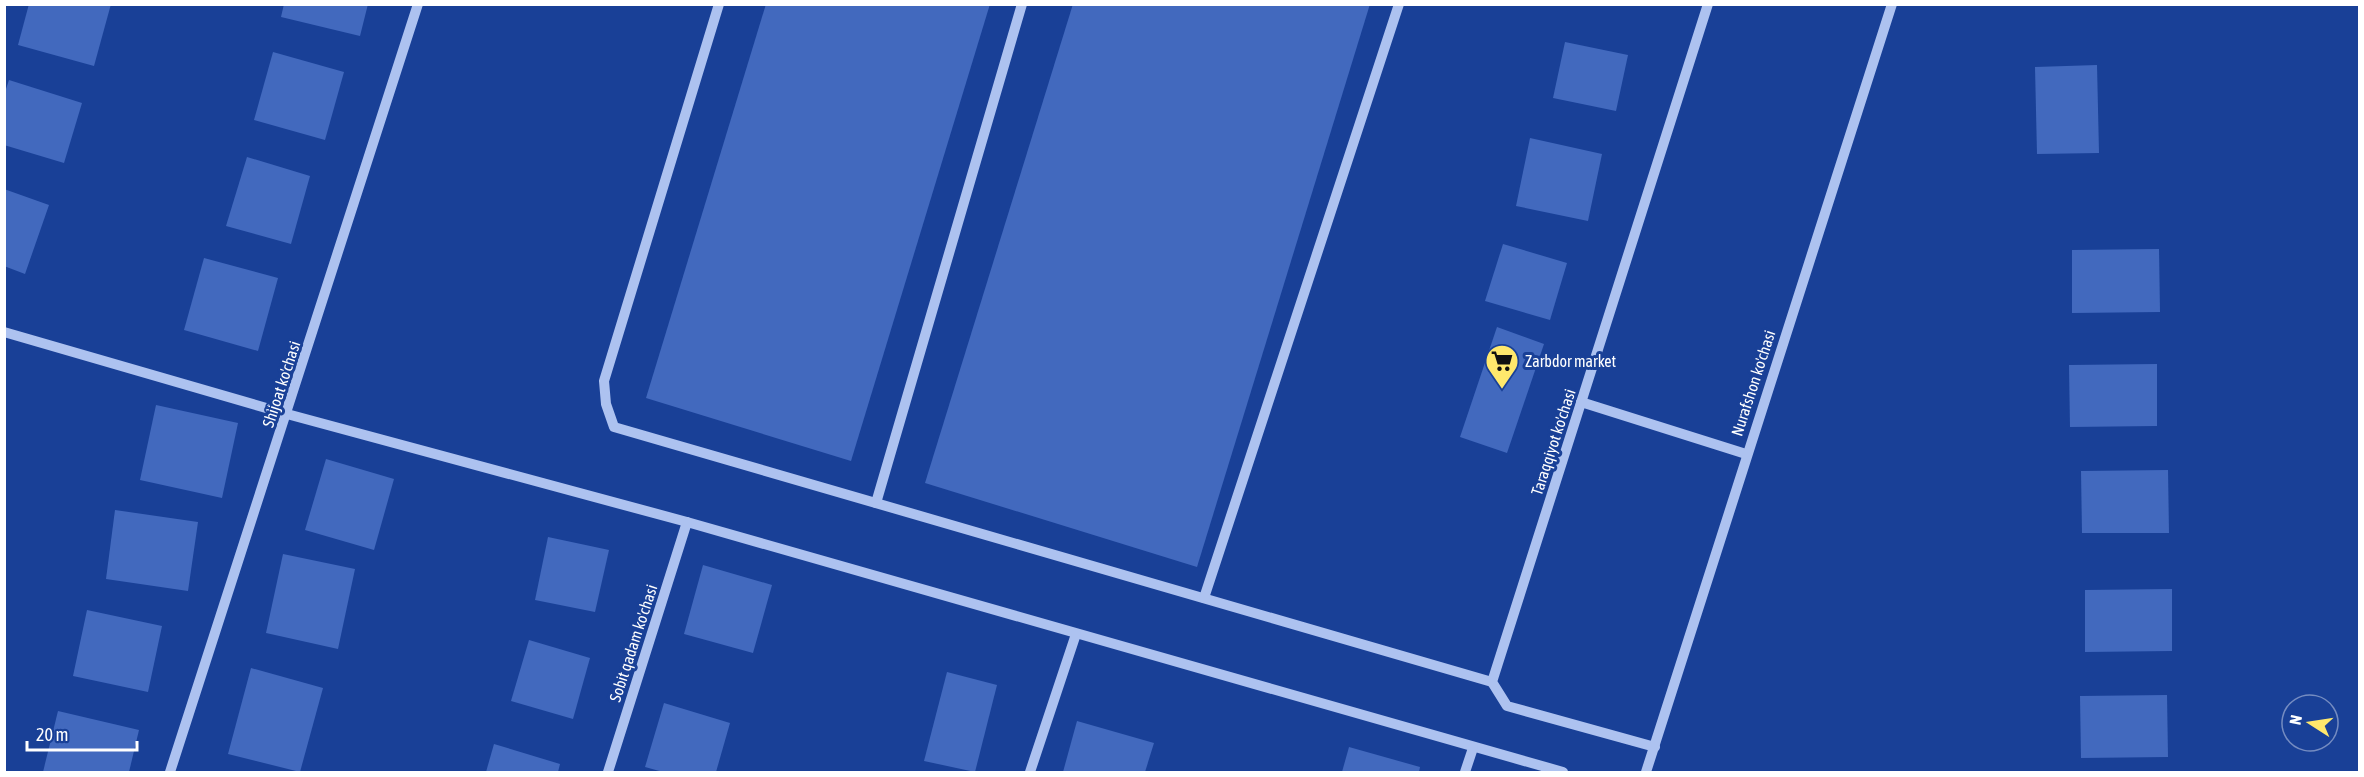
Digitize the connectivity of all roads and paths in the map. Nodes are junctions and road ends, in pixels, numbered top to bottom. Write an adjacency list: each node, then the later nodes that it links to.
1 (418, 4): 9 (street, Shijoat ko'chasi)
2 (719, 4): 11 (street)
3 (1022, 4): 11 (street)
4 (1399, 4): 13 (street)
5 (1708, 4): 8 (street, Taraqqiyot ko'chasi)
6 (1892, 4): 10 (street, Nurafshon ko'chasi)
7 (4, 332): 9 (street)
8 (1581, 402): 10 (street); 15 (street, Taraqqiyot ko'chasi)
9 (287, 414): 12 (street); 18 (street, Shijoat ko'chasi)
10 (1746, 454): 16 (street, Nurafshon ko'chasi)
11 (876, 503): 13 (street)
12 (687, 522): 14 (street); 19 (street, Sobit qadam ko'chasi)
13 (1204, 598): 15 (street)
14 (1076, 634): 17 (street); 20 (street)
15 (1492, 682): 16 (street)
16 (1655, 747): 23 (street, Nurafshon ko'chasi)
17 (1473, 748): 21 (street); 22 (street)
18 (170, 772)
19 (608, 772)
20 (1030, 772)
21 (1465, 772)
22 (1563, 772)
23 (1646, 772)

